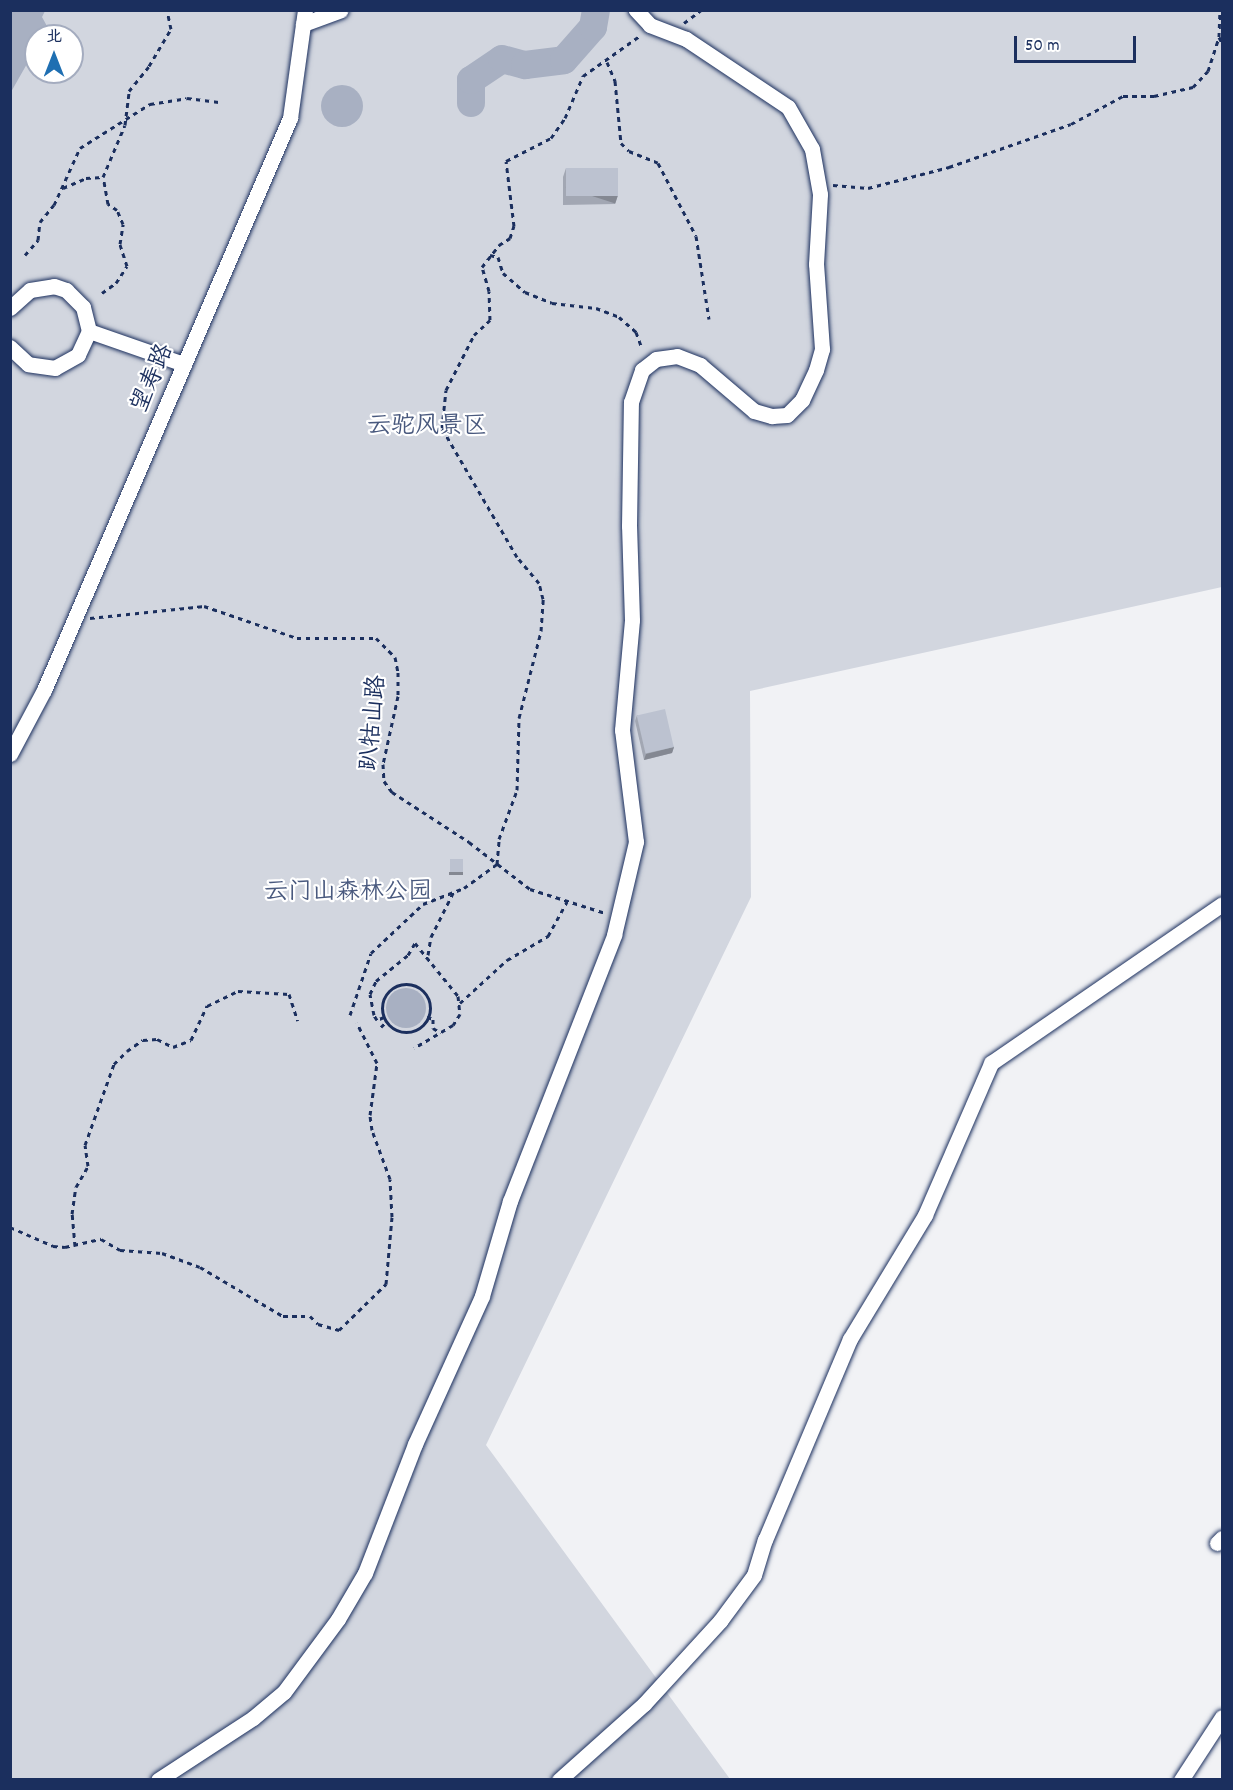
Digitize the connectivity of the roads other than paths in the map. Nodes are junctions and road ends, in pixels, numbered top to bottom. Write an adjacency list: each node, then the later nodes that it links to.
1 (341, 10): 3 (street)
2 (636, 10): 11 (street)
3 (304, 17): 7 (street, 望寿路)
4 (10, 308): 5 (street)
5 (89, 331): 6 (street); 7 (street)
6 (10, 347)
7 (184, 364): 8 (street, 望寿路)
8 (10, 754)
9 (1222, 904): 12 (street)
10 (1222, 1717): 13 (street)
11 (158, 1779)
12 (559, 1779)
13 (1181, 1779)

